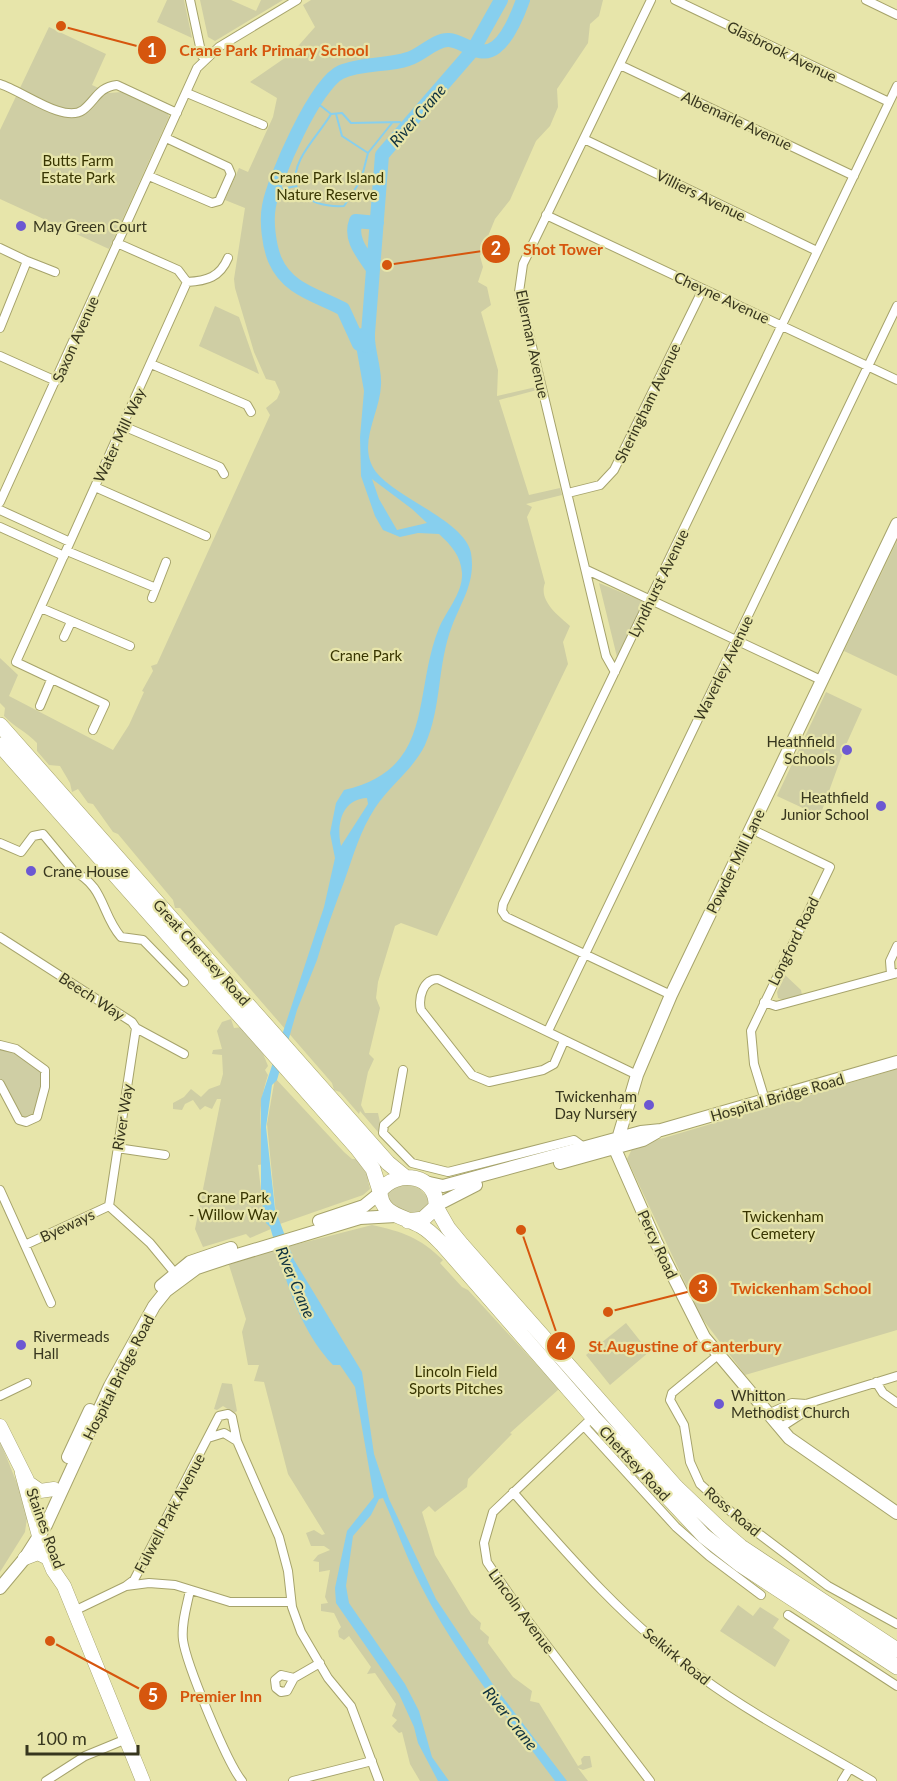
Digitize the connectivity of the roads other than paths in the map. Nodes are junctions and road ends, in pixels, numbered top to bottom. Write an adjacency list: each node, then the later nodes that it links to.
1 (190, 0): 7 (street)
2 (297, 0): 7 (street, Saxon Avenue)
3 (651, 0): 8 (street, Ellerman Avenue)
4 (675, 0): 12 (street, Glasbrook Avenue)
5 (866, 0): 6 (street)
6 (897, 15)
7 (205, 58): 11 (street, Saxon Avenue)
8 (620, 65): 16 (street, Ellerman Avenue); 18 (street, Albemarle Avenue)
9 (0, 84): 13 (street)
10 (897, 86): 12 (street, Lyndhurst Avenue)
11 (187, 93): 13 (street, Saxon Avenue); 14 (street)
12 (889, 102): 18 (street, Lyndhurst Avenue)
13 (177, 113): 15 (street, Saxon Avenue)
14 (263, 125)
15 (166, 138): 17 (street, Saxon Avenue); 17 (street)
16 (584, 139): 19 (street, Ellerman Avenue); 22 (street, Villiers Avenue)
17 (149, 176): 20 (street, Saxon Avenue)
18 (854, 176): 22 (street, Lyndhurst Avenue)
19 (546, 215): 27 (street, Cheyne Avenue); 40 (street, Ellerman Avenue)
20 (117, 243): 26 (street); 35 (street, Saxon Avenue)
21 (0, 248): 24 (street)
22 (818, 251): 29 (street, Lyndhurst Avenue)
23 (228, 258): 26 (street)
24 (27, 261): 25 (street); 30 (street)
25 (55, 272)
26 (188, 282): 32 (street, Water Mill Way)
27 (703, 289): 29 (street, Cheyne Avenue); 40 (street, Sheringham Avenue)
28 (897, 306): 33 (street, Waverley Avenue)
29 (782, 326): 33 (street, Cheyne Avenue); 51 (street, Lyndhurst Avenue)
30 (0, 328)
31 (0, 356): 35 (street)
32 (151, 364): 36 (street); 37 (street, Water Mill Way)
33 (868, 366): 34 (street, Cheyne Avenue); 55 (street, Waverley Avenue)
34 (897, 380)
35 (56, 381): 41 (street, Saxon Avenue)
36 (251, 412)
37 (123, 426): 38 (street); 39 (street, Water Mill Way)
38 (224, 474)
39 (95, 487): 45 (street); 46 (street, Water Mill Way)
40 (568, 493): 48 (street, Ellerman Avenue)
41 (0, 502)
42 (0, 510): 46 (street)
43 (897, 524): 59 (main road, Powder Mill Lane)
44 (0, 527): 46 (street)
45 (206, 536)
46 (67, 550): 49 (street); 52 (street, Water Mill Way)
47 (166, 562): 49 (street)
48 (586, 570): 51 (street); 57 (street, Ellerman Avenue)
49 (156, 588): 50 (street)
50 (152, 598)
51 (650, 600): 55 (street); 57 (street, Lyndhurst Avenue)
52 (41, 608): 53 (street); 58 (street, Water Mill Way)
53 (71, 622): 54 (street); 56 (street)
54 (64, 637)
55 (736, 640): 59 (street); 68 (street, Waverley Avenue)
56 (130, 646)
57 (615, 672): 68 (street, Lyndhurst Avenue)
58 (51, 680): 60 (street); 62 (street)
59 (821, 680): 64 (main road, Powder Mill Lane)
60 (40, 706)
61 (0, 725): 79 (highway, Great Chertsey Road)
62 (93, 730)
63 (0, 746): 79 (highway, Great Chertsey Road)
64 (750, 829): 71 (main road, Powder Mill Lane); 72 (street, Longford Road)
65 (0, 843): 70 (street)
66 (0, 937): 73 (street, Beech Way)
67 (897, 946): 69 (street)
68 (585, 954): 71 (street, Lyndhurst Avenue); 74 (street, Waverley Avenue)
69 (894, 974): 72 (street)
70 (184, 982)
71 (671, 995): 81 (main road, Powder Mill Lane)
72 (764, 1002): 83 (street, Longford Road)
73 (136, 1028): 77 (street, Beech Way); 85 (street, River Way)
74 (548, 1031): 75 (street); 75 (street)
75 (564, 1041): 81 (street)
76 (0, 1045): 82 (street)
77 (184, 1054)
78 (897, 1062): 83 (main road, Hospital Bridge Road)
79 (293, 1065): 88 (highway, Great Chertsey Road); 91 (highway, Great Chertsey Road)
80 (403, 1070): 87 (street)
81 (638, 1075): 84 (main road, Powder Mill Lane)
82 (1, 1088)
83 (765, 1100): 84 (main road, Hospital Bridge Road)
84 (616, 1144): 87 (main road, Hospital Bridge Road); 87 (main road, Hospital Bridge Road); 99 (main road, Percy Road)
85 (117, 1148): 86 (street); 92 (street, River Way)
86 (165, 1155)
87 (487, 1174): 89 (main road, Hospital Bridge Road); 93 (main road, Hospital Bridge Road)
88 (405, 1177): 89 (highway); 91 (highway)
89 (425, 1182): 93 (highway)
90 (0, 1190): 96 (street)
91 (380, 1192): 94 (highway); 95 (main road, Hospital Bridge Road)
92 (109, 1206): 96 (street, Byeways); 97 (street)
93 (436, 1206): 94 (highway); 129 (highway, Chertsey Road)
94 (402, 1218): 95 (main road, Hospital Bridge Road); 107 (highway, Chertsey Road)
95 (295, 1232): 97 (main road, Hospital Bridge Road)
96 (25, 1245): 98 (street)
97 (177, 1276): 110 (main road, Hospital Bridge Road)
98 (51, 1303)
99 (718, 1355): 106 (main road, Percy Road); 128 (street, Ross Road)
100 (897, 1376): 101 (street)
101 (876, 1382): 104 (street); 105 (street)
102 (27, 1383): 103 (street)
103 (0, 1396)
104 (897, 1403)
105 (806, 1404): 106 (street); 109 (street)
106 (768, 1414): 109 (main road, Percy Road)
107 (588, 1421): 115 (street, Lincoln Avenue); 124 (street, Chertsey Road); 131 (highway, Chertsey Road)
108 (0, 1426): 113 (main road, Staines Road)
109 (780, 1428): 116 (main road, Percy Road)
110 (83, 1435): 114 (main road, Hospital Bridge Road); 117 (main road, Hospital Bridge Road)
111 (208, 1438): 112 (street, Fulwell Park Avenue); 112 (street, Fulwell Park Avenue); 121 (street, Fulwell Park Avenue)
112 (237, 1441): 125 (street, Fulwell Park Avenue)
113 (26, 1478): 114 (main road); 117 (main road, Staines Road)
114 (54, 1490): 117 (main road, Hospital Bridge Road)
115 (513, 1491): 136 (street, Selkirk Road); 142 (street, Lincoln Avenue)
116 (897, 1513)
117 (41, 1525): 118 (main road, Staines Road); 119 (main road); 120 (main road, Staines Road)
118 (48, 1558): 119 (main road); 120 (main road, Staines Road)
119 (20, 1563): 122 (main road)
120 (64, 1586): 126 (main road, Staines Road)
121 (126, 1586): 123 (street); 126 (street)
122 (0, 1588)
123 (190, 1590): 125 (street); 139 (street)
124 (761, 1595)
125 (291, 1602): 130 (street, Fulwell Park Avenue)
126 (74, 1611): 134 (main road, Staines Road)
127 (788, 1615): 133 (street)
128 (897, 1624)
129 (897, 1650)
130 (320, 1663): 132 (street); 135 (street, Fulwell Park Avenue)
131 (897, 1667)
132 (294, 1678)
133 (897, 1686)
134 (124, 1740): 137 (street); 138 (main road, Staines Road)
135 (372, 1761): 140 (street); 141 (street, Fulwell Park Avenue)
136 (850, 1768): 143 (street); 144 (street, Selkirk Road)
137 (46, 1781)
138 (143, 1781)
139 (242, 1781)
140 (293, 1781)
141 (379, 1781)
142 (650, 1781)
143 (842, 1781)
144 (872, 1781)

